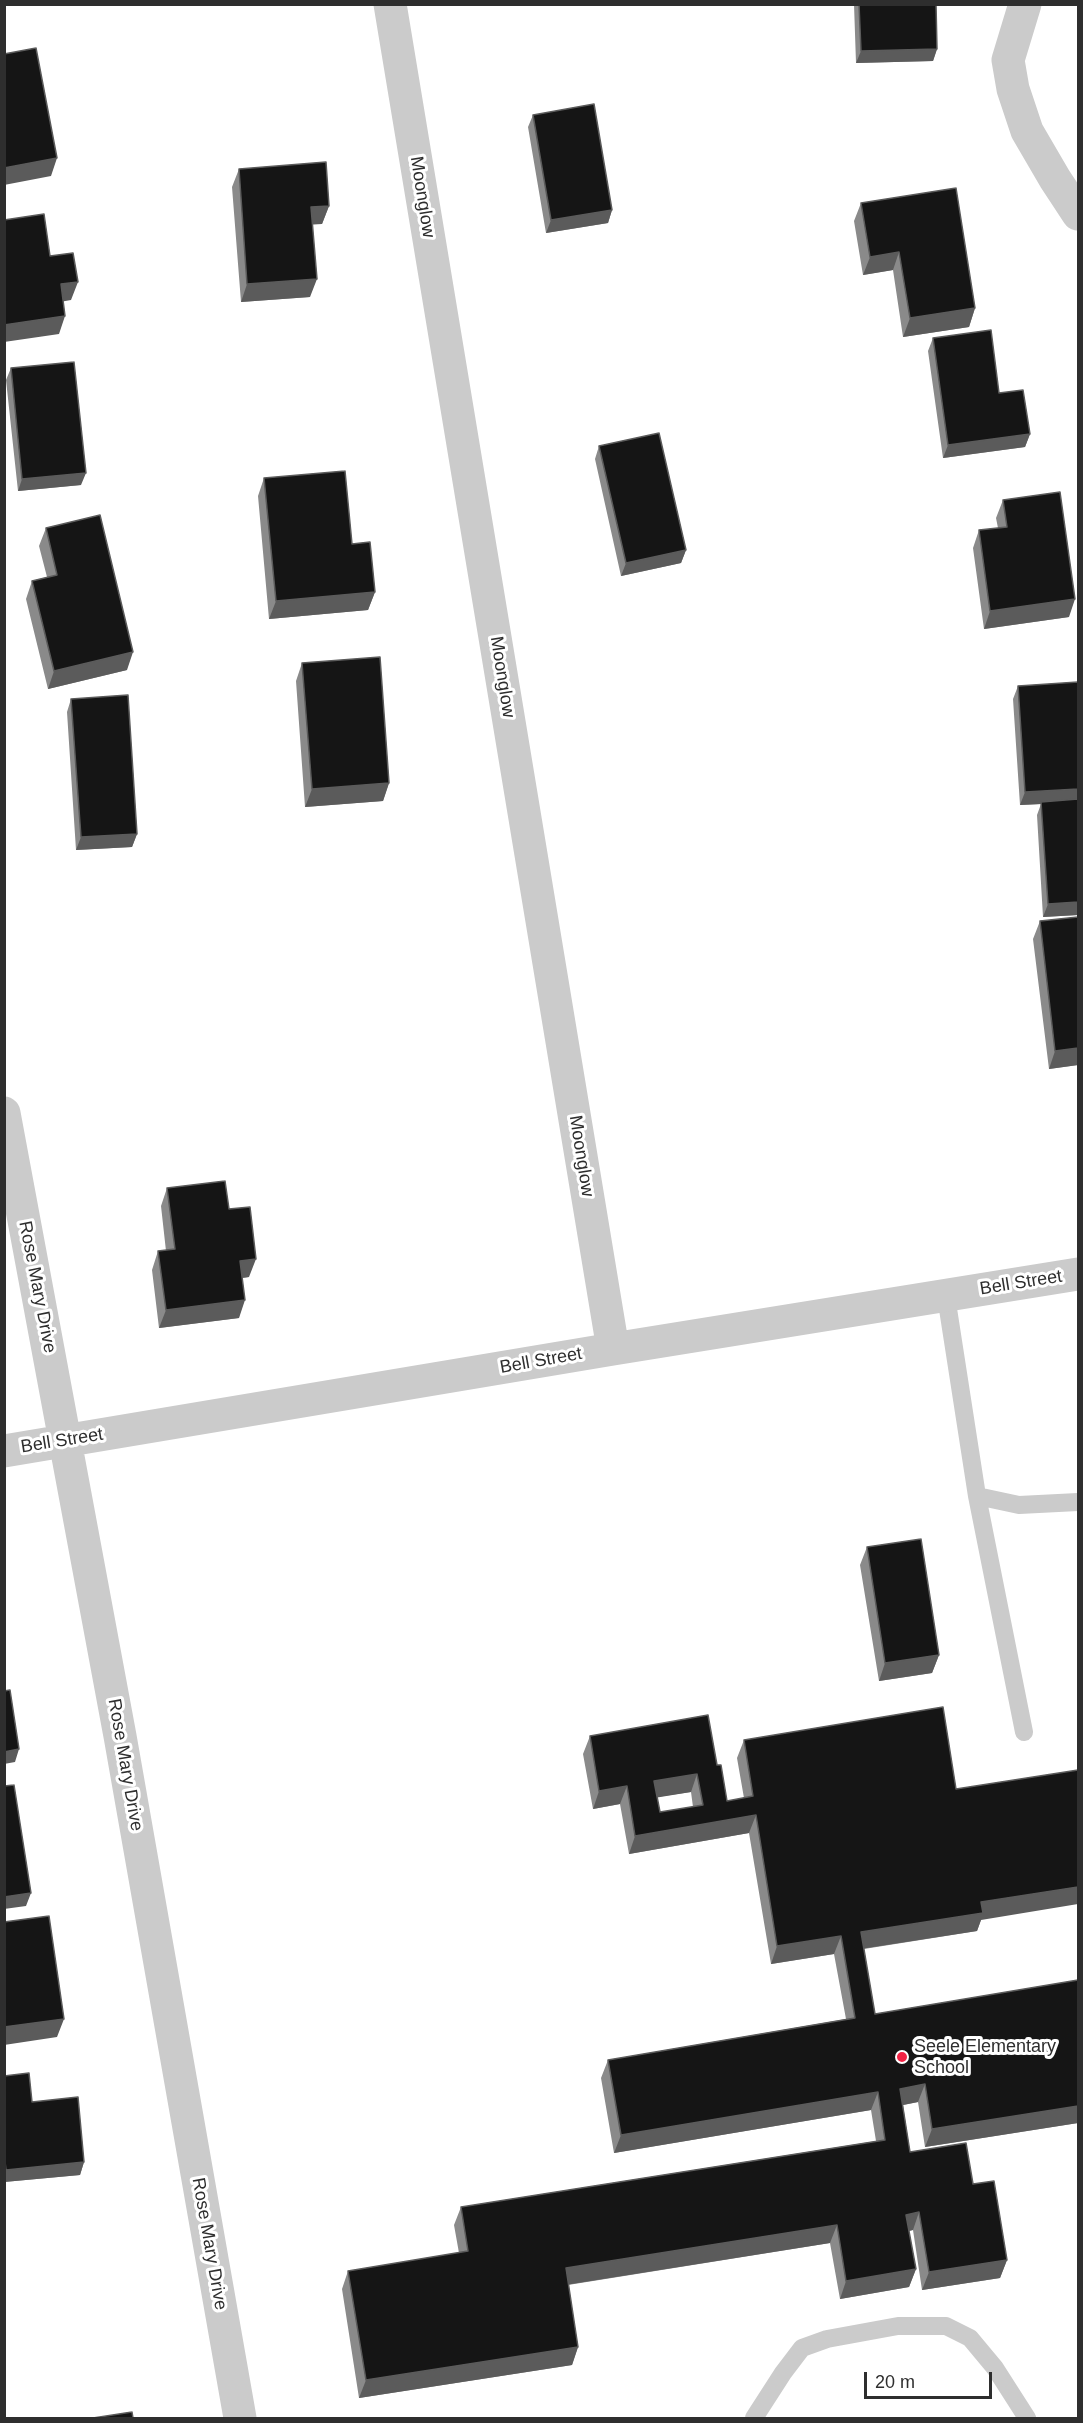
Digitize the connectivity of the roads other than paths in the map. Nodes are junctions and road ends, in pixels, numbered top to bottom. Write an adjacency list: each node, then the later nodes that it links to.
1 (390, 4): 7 (street, Moonglow)
2 (1025, 4): 3 (street)
3 (1078, 214)
4 (4, 1113): 8 (street, Rose Mary Drive)
5 (1078, 1274): 6 (street, Bell Street)
6 (946, 1296): 7 (street, Bell Street); 10 (lane)
7 (613, 1349): 8 (street, Bell Street)
8 (66, 1441): 9 (street, Bell Street); 13 (street, Rose Mary Drive)
9 (4, 1451)
10 (978, 1496): 11 (lane); 12 (lane)
11 (1078, 1502)
12 (1024, 1732)
13 (240, 2418)
14 (754, 2418): 15 (lane)
15 (1027, 2418)

